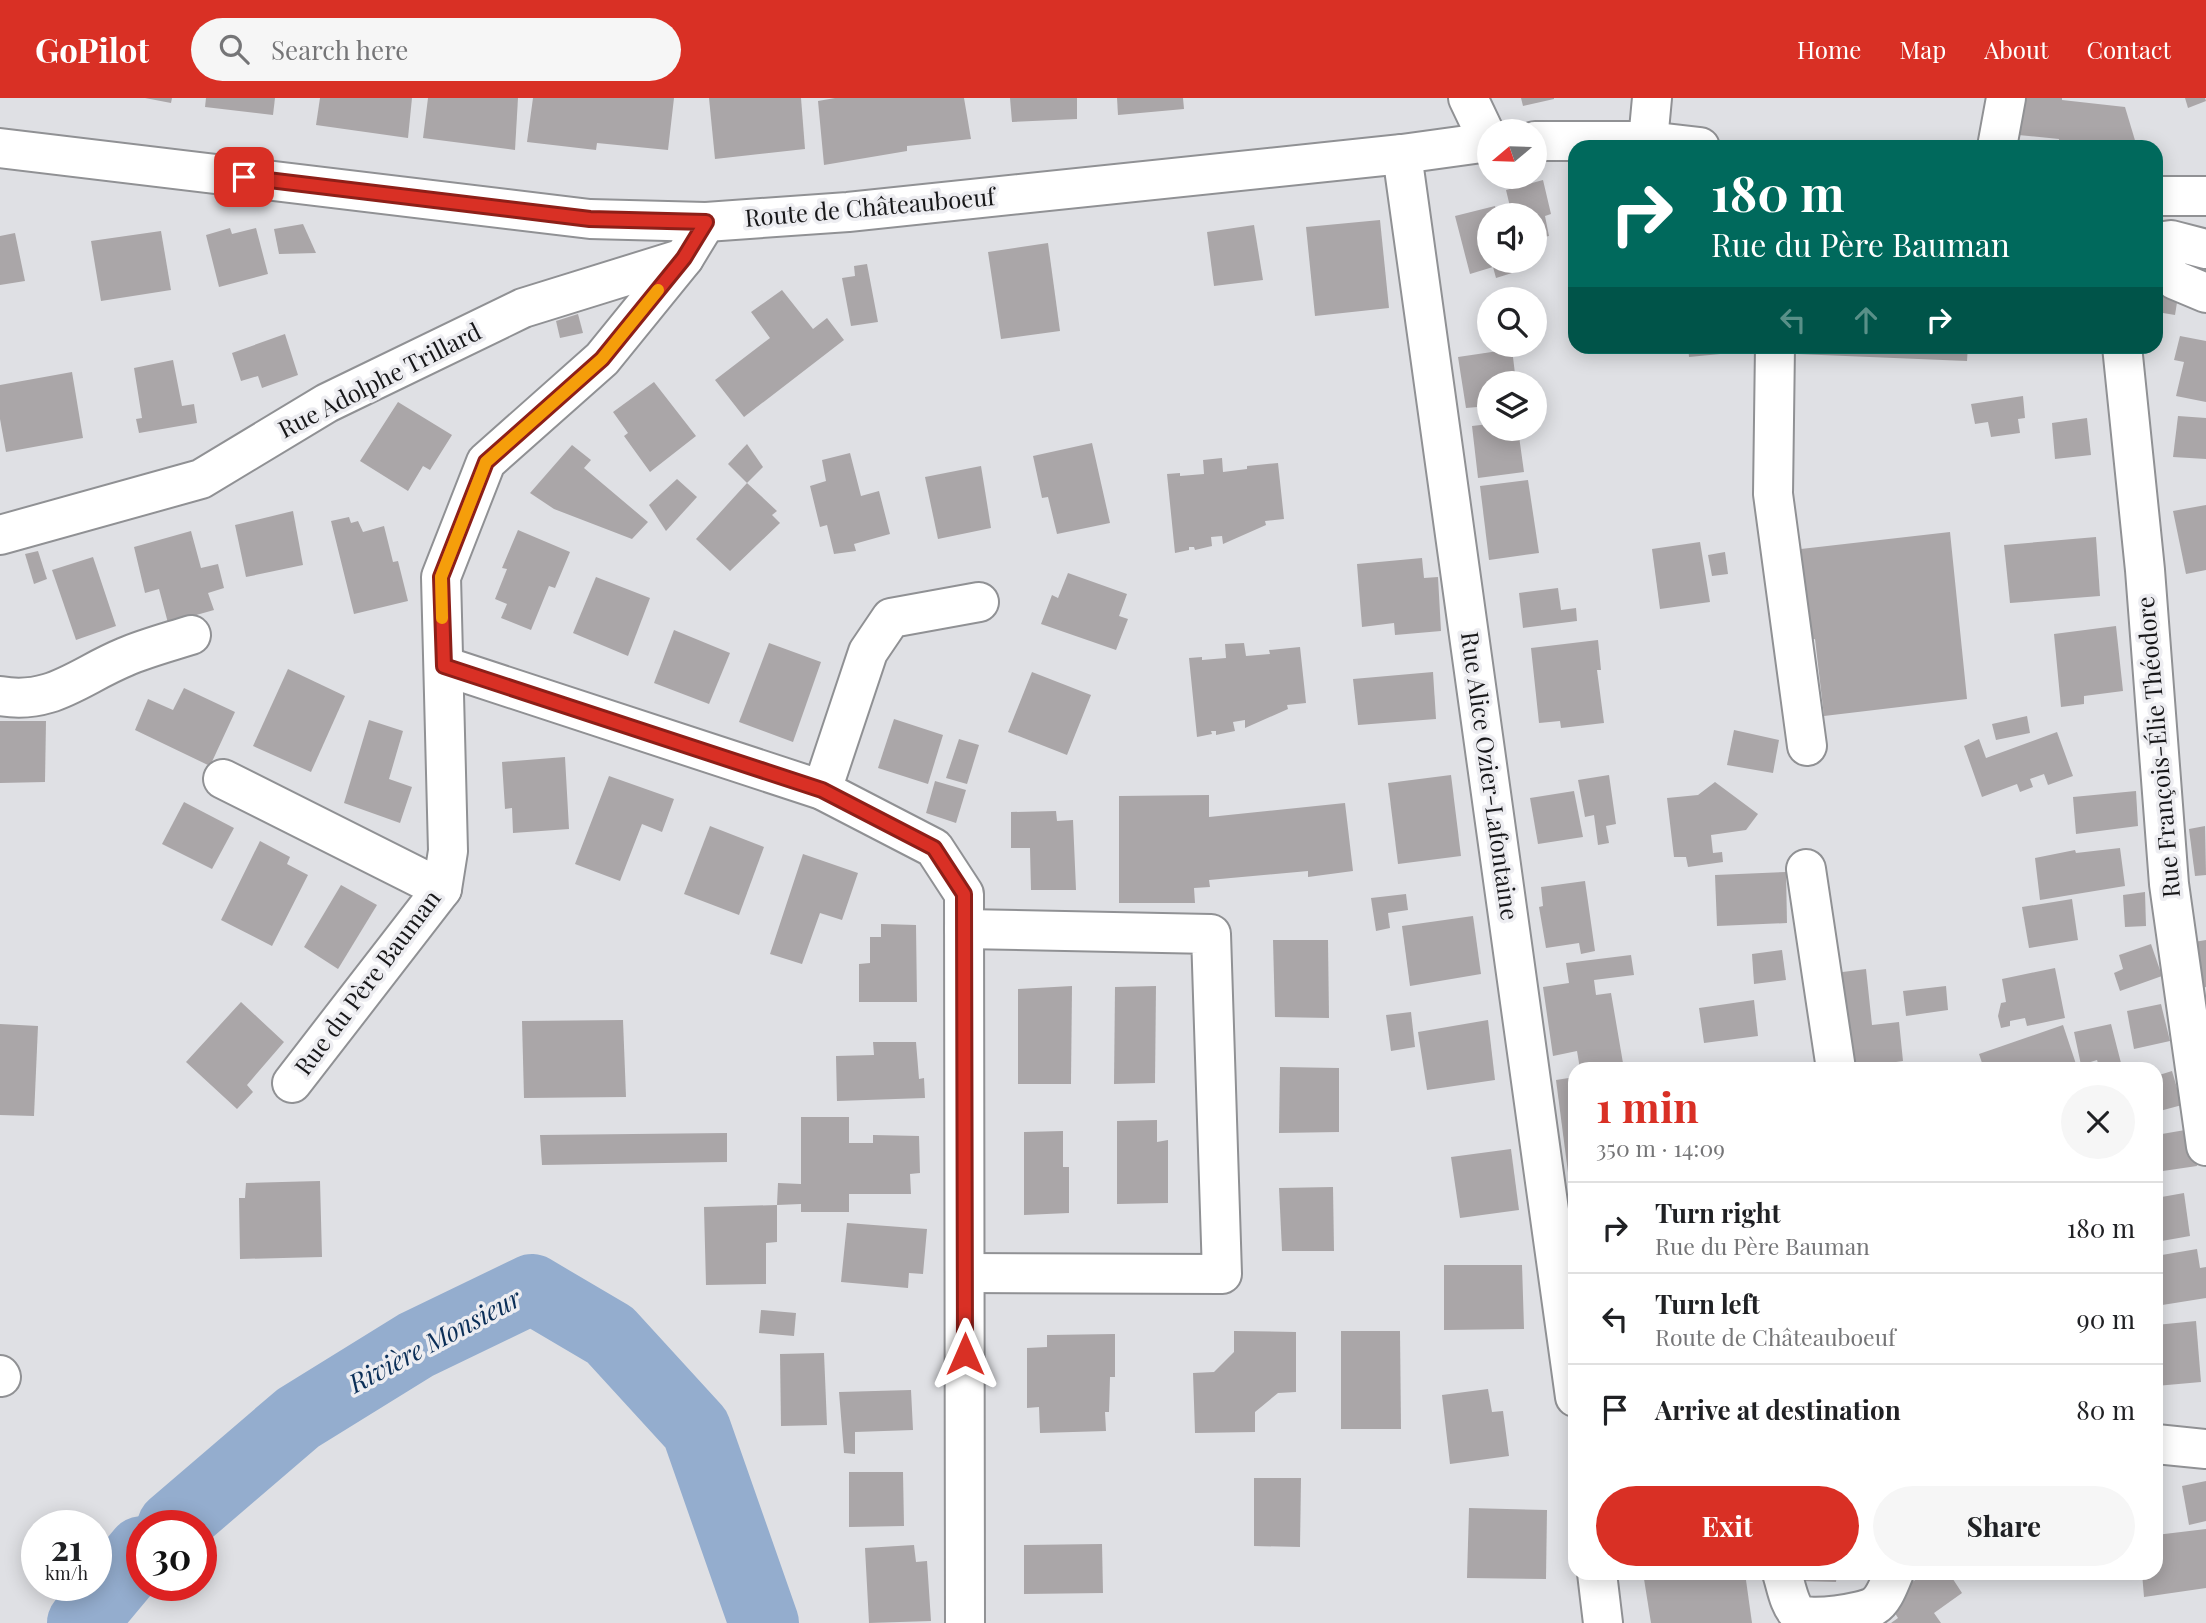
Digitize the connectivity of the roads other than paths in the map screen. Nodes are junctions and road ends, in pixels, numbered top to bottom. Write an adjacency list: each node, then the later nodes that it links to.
1 (1468, 98): 4 (street)
2 (1652, 98): 5 (street)
3 (2006, 98): 6 (street)
4 (1478, 119)
5 (1648, 140)
6 (1998, 140)
7 (1547, 141): 8 (street)
8 (1568, 141)
9 (1477, 144): 11 (street, Route de Châteauboeuf)
10 (0, 148): 14 (street, Route de Châteauboeuf)
11 (1402, 154): 14 (street, Route de Châteauboeuf); 37 (street, Rue Alice Ozier-Lafontaine)
12 (2163, 196): 13 (street)
13 (2206, 196)
14 (706, 222): 17 (street, Rue du Père Bauman)
15 (2163, 241): 16 (street)
16 (2206, 249)
17 (684, 258): 22 (street, Rue Adolphe Trillard); 25 (street, Rue du Père Bauman)
18 (2163, 268): 19 (street)
19 (2206, 293)
20 (1775, 354): 27 (street)
21 (2123, 354): 35 (street, Rue François-Élie Théodore)
22 (0, 535)
23 (979, 602): 29 (street)
24 (191, 635): 26 (street)
25 (444, 666): 29 (street); 31 (street, Rue du Père Bauman)
26 (0, 696)
27 (1807, 746)
28 (223, 779): 31 (street)
29 (822, 790): 32 (street)
30 (1807, 869): 33 (street)
31 (442, 889): 34 (street, Rue du Père Bauman)
32 (964, 929): 36 (street); 36 (street)
33 (1835, 1062)
34 (292, 1083)
35 (2206, 1146)
36 (965, 1273): 43 (street)
37 (1568, 1341)
38 (2163, 1445): 39 (street)
39 (2206, 1449)
40 (1598, 1580): 45 (street)
41 (1784, 1580): 42 (street)
42 (1891, 1580)
43 (965, 1623)
44 (1586, 1623): 45 (street)
45 (1603, 1623)

